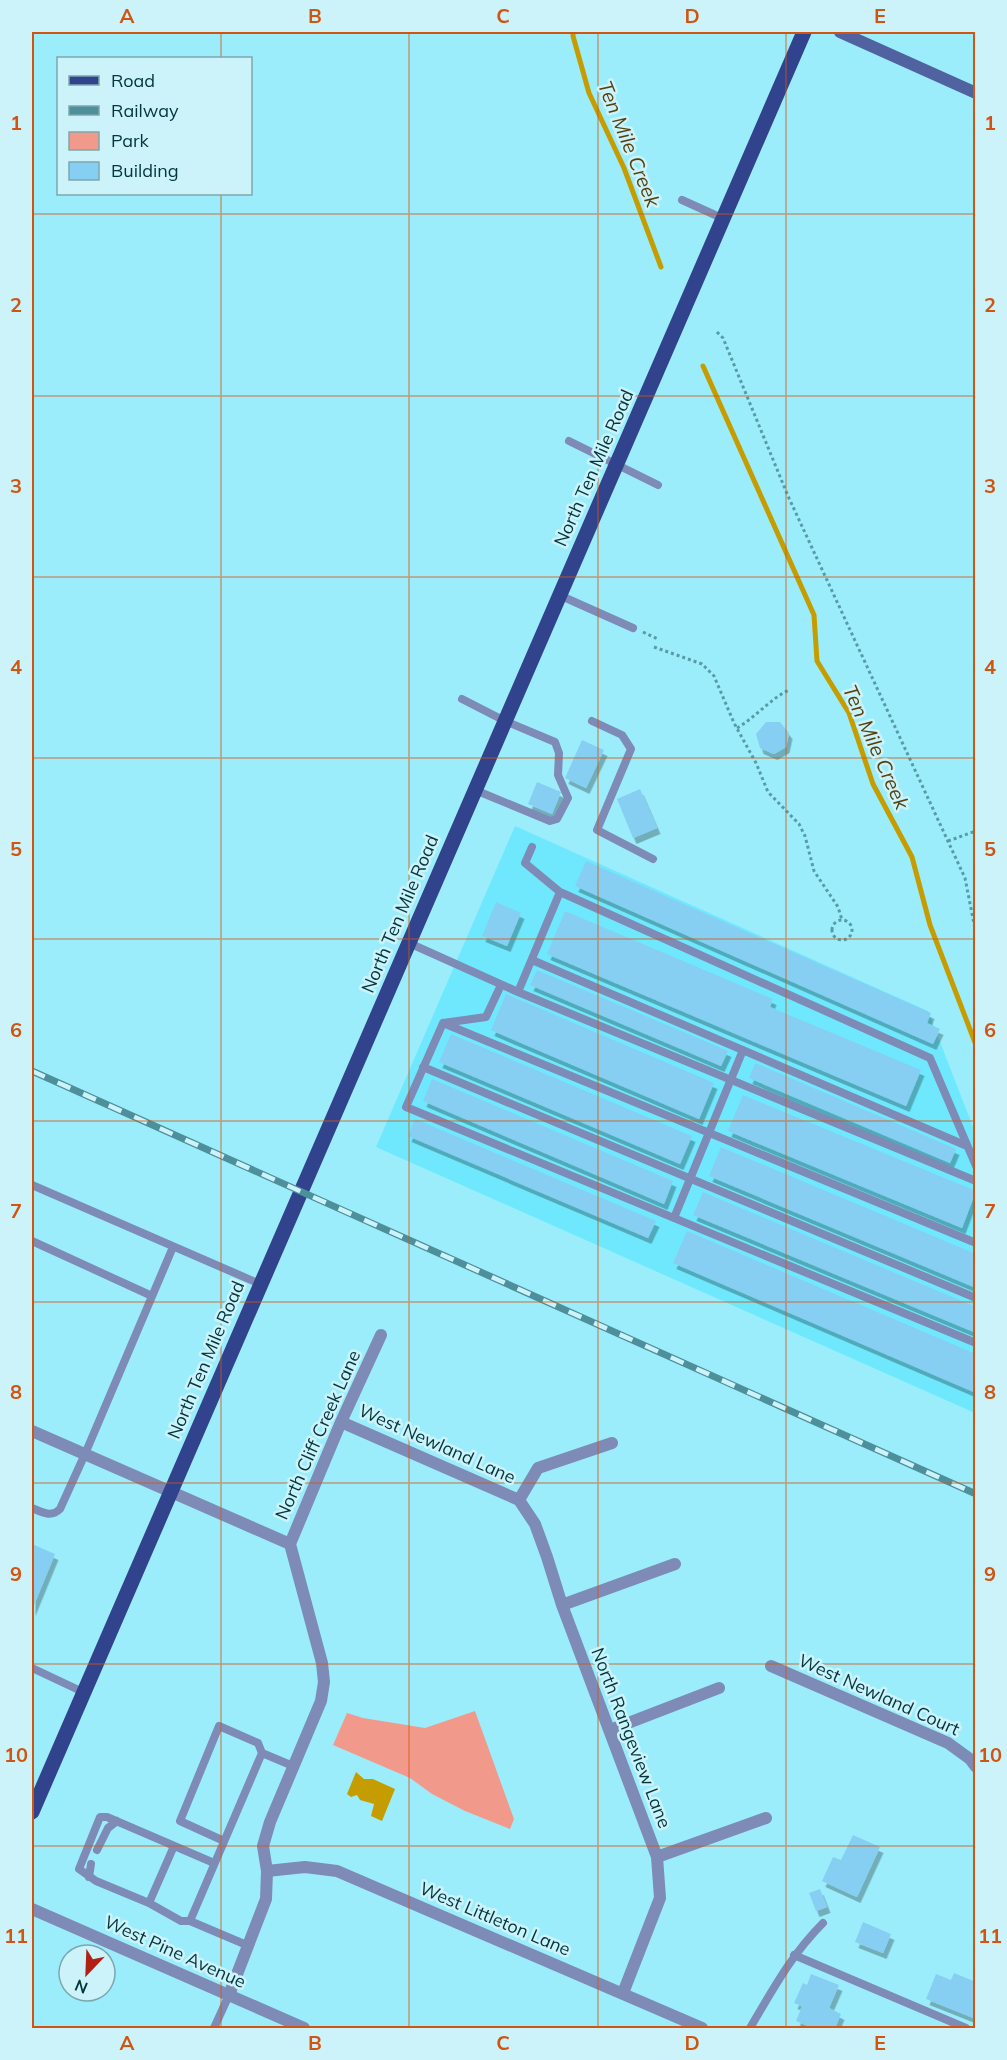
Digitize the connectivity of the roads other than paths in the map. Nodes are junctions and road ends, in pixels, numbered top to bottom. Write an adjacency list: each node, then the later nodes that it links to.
1 (804, 32): 5 (main road, North Ten Mile Road)
2 (840, 32): 3 (main road)
3 (975, 93)
4 (682, 200): 5 (lane)
5 (724, 219): 7 (main road, North Ten Mile Road)
6 (569, 441): 7 (lane)
7 (616, 465): 8 (lane); 9 (main road, North Ten Mile Road)
8 (658, 485)
9 (560, 595): 10 (lane); 12 (main road, North Ten Mile Road)
10 (633, 628)
11 (462, 699): 12 (lane)
12 (505, 721): 14 (main road, North Ten Mile Road); 14 (lane)
13 (592, 721): 16 (lane)
14 (475, 790): 18 (main road, North Ten Mile Road)
15 (532, 847): 17 (lane)
16 (653, 859)
17 (560, 892): 19 (lane); 27 (lane)
18 (409, 943): 20 (lane); 36 (main road, North Ten Mile Road)
19 (532, 960): 21 (lane); 23 (lane)
20 (501, 985): 21 (lane); 22 (lane)
21 (518, 992): 25 (lane)
22 (442, 1023): 24 (lane); 26 (lane)
23 (743, 1050): 25 (lane); 27 (lane)
24 (423, 1067): 29 (lane); 32 (lane)
25 (730, 1081): 26 (lane); 30 (lane)
26 (709, 1133): 29 (lane); 34 (lane)
27 (967, 1146): 28 (lane)
28 (975, 1166)
29 (690, 1179): 32 (lane); 38 (lane)
30 (975, 1181)
31 (32, 1185): 35 (lane)
32 (674, 1218): 40 (lane)
33 (32, 1241): 37 (lane)
34 (975, 1243)
35 (173, 1247): 36 (lane); 37 (lane)
36 (260, 1284): 45 (main road, North Ten Mile Road)
37 (152, 1296): 44 (lane)
38 (975, 1298)
39 (381, 1335): 41 (street, North Cliff Creek Lane)
40 (975, 1343)
41 (341, 1422): 46 (street, West Newland Lane); 48 (street, North Cliff Creek Lane)
42 (32, 1431): 44 (street)
43 (612, 1443): 46 (street)
44 (85, 1454): 45 (street); 47 (lane)
45 (171, 1491): 48 (street); 54 (main road, North Ten Mile Road)
46 (519, 1500): 50 (street, North Rangeview Lane)
47 (32, 1508)
48 (290, 1544): 58 (street, North Cliff Creek Lane)
49 (675, 1564): 50 (street)
50 (562, 1605): 55 (street, North Rangeview Lane)
51 (771, 1666): 57 (street, West Newland Court)
52 (32, 1668): 54 (lane)
53 (719, 1688): 55 (street)
54 (83, 1692): 59 (main road, North Ten Mile Road)
55 (610, 1730): 65 (street, North Rangeview Lane)
56 (262, 1753): 58 (lane); 62 (lane); 62 (lane)
57 (973, 1763)
58 (293, 1766): 68 (street, North Cliff Creek Lane)
59 (32, 1812)
60 (766, 1818): 65 (street)
61 (117, 1821): 63 (lane); 64 (lane); 69 (lane)
62 (224, 1841): 66 (lane)
63 (174, 1846): 66 (lane); 70 (lane)
64 (97, 1850)
65 (657, 1857): 76 (street, North Rangeview Lane)
66 (214, 1863): 72 (lane)
67 (92, 1864): 69 (lane)
68 (267, 1871): 74 (street, North Cliff Creek Lane); 76 (street, West Littleton Lane)
69 (89, 1877): 70 (lane)
70 (149, 1903): 72 (lane)
71 (32, 1909): 77 (street, West Pine Avenue)
72 (190, 1920): 74 (lane)
73 (822, 1923): 75 (lane)
74 (249, 1946): 77 (street, North Cliff Creek Lane)
75 (794, 1955): 81 (lane); 82 (lane)
76 (623, 1993): 80 (street, West Littleton Lane)
77 (230, 1995): 78 (lane); 79 (street, West Pine Avenue)
78 (214, 2028)
79 (304, 2028)
80 (702, 2028)
81 (750, 2028)
82 (966, 2028)

